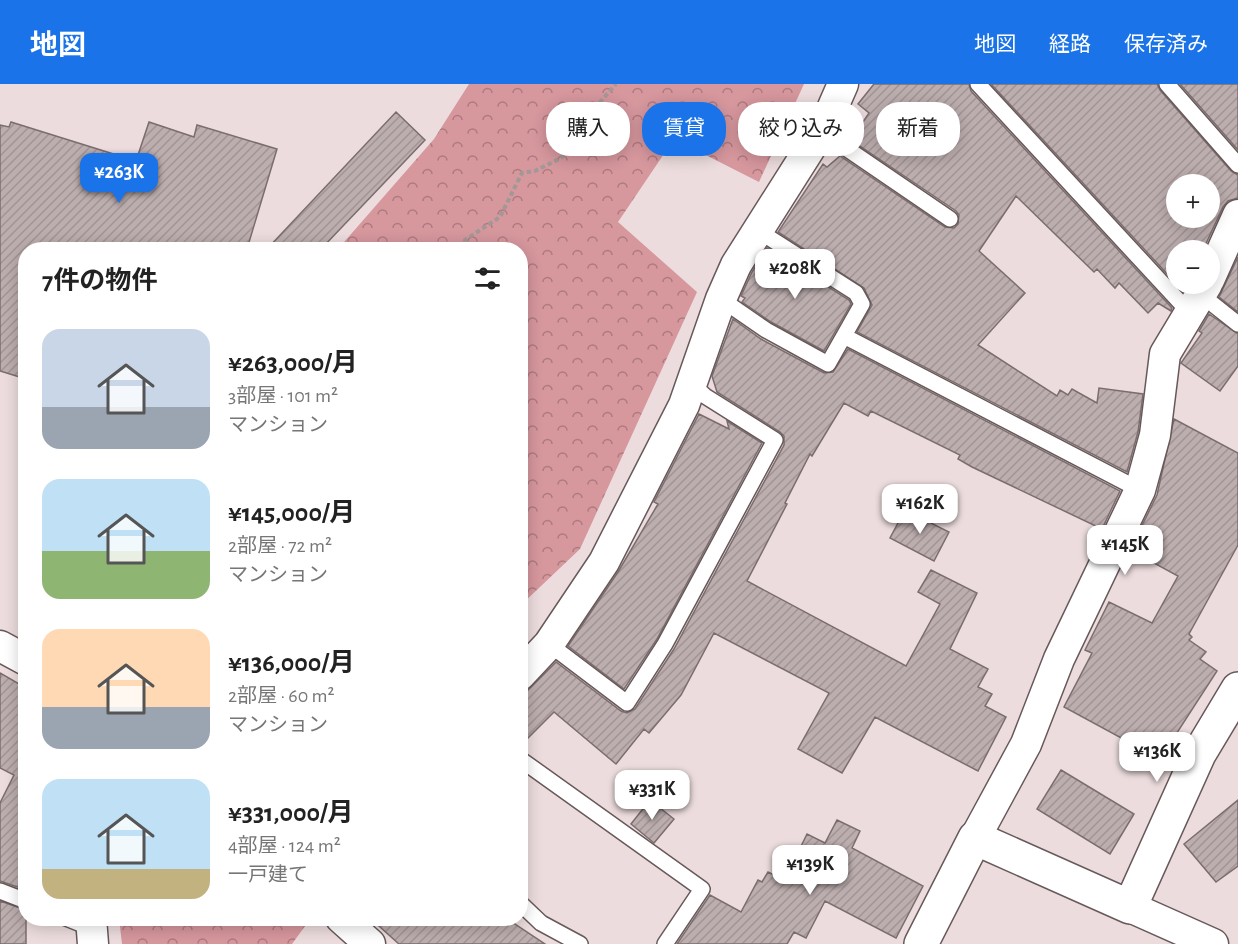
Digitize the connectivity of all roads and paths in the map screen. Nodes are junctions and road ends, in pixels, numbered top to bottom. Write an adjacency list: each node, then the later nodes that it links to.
1 (616, 84): 12 (path)
2 (843, 84): 5 (street)
3 (978, 84): 14 (lane)
4 (1167, 84): 8 (lane)
5 (835, 102)
6 (805, 156): 11 (street)
7 (858, 156): 10 (lane)
8 (1238, 165)
9 (1238, 215): 13 (street)
10 (950, 219)
11 (758, 230): 17 (street); 19 (lane)
12 (465, 242)
13 (1220, 252)
14 (1166, 259)
15 (1200, 294): 21 (street)
16 (1203, 294): 18 (lane)
17 (721, 298): 19 (lane); 20 (street)
18 (1238, 324)
19 (844, 336): 21 (lane)
20 (691, 383): 22 (street); 22 (lane)
21 (1140, 490): 28 (street)
22 (549, 644): 25 (street)
23 (0, 646): 24 (street)
24 (18, 656)
25 (528, 666)
26 (1238, 689): 31 (street)
27 (528, 765): 36 (lane)
28 (975, 838): 31 (street); 37 (street)
29 (0, 891): 30 (lane)
30 (18, 898)
31 (1130, 907): 38 (street)
32 (528, 911): 35 (lane)
33 (349, 926): 34 (street)
34 (370, 944)
35 (580, 944)
36 (665, 944)
37 (921, 944)
38 (1212, 944)

